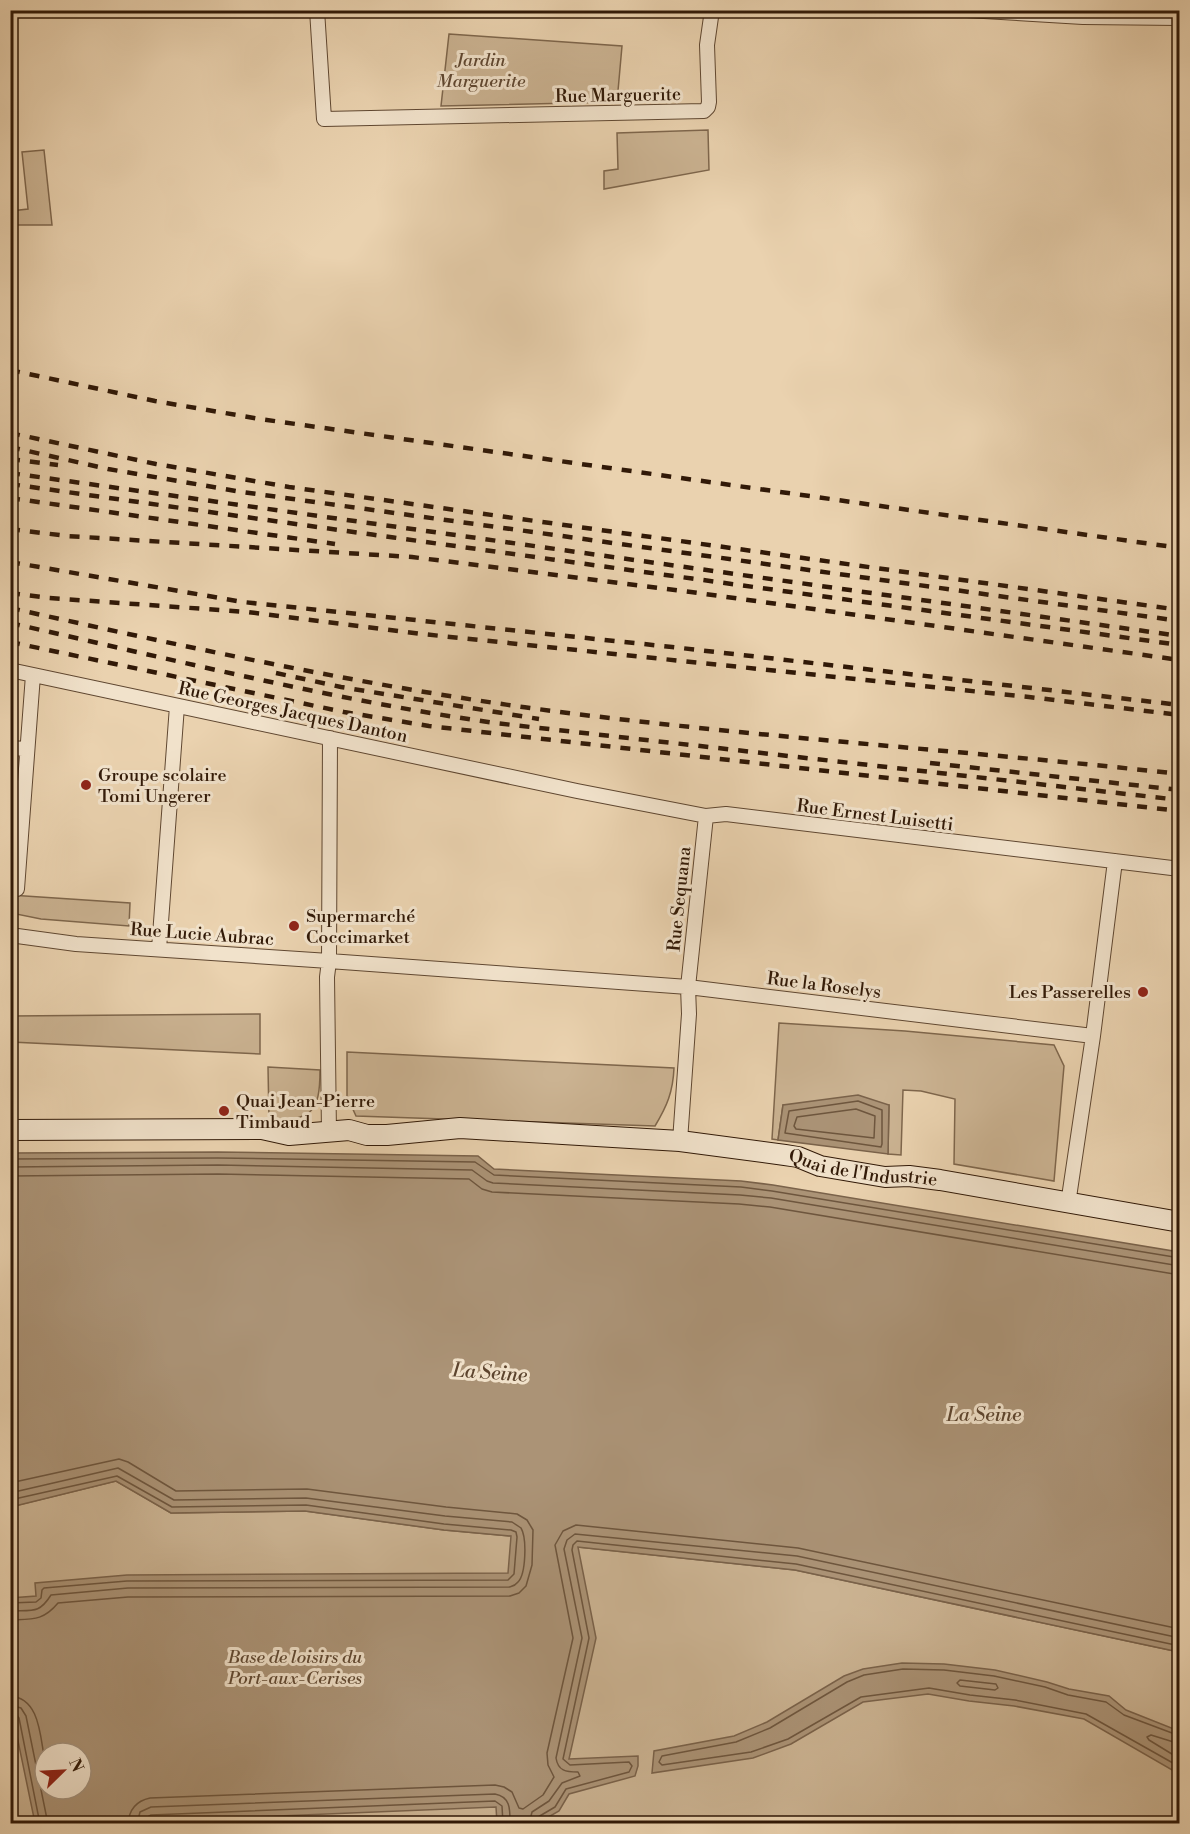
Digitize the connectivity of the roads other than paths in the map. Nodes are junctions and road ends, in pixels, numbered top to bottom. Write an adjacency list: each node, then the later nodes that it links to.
1 (317, 10): 2 (street, Rue Marguerite)
2 (712, 10)
3 (967, 10): 4 (street)
4 (999, 11): 5 (street)
5 (1179, 18)
6 (10, 670): 7 (street, Rue Georges Jacques Danton)
7 (33, 675): 8 (street, Rue Georges Jacques Danton); 11 (street)
8 (177, 706): 9 (street, Rue Georges Jacques Danton); 18 (street)
9 (330, 738): 12 (street, Rue Georges Jacques Danton); 19 (street)
10 (10, 748): 11 (street)
11 (27, 749): 16 (street)
12 (567, 789): 13 (street, Rue Ernest Luisetti)
13 (706, 816): 14 (street, Rue Ernest Luisetti); 21 (street, Rue Sequana)
14 (1115, 861): 15 (street, Rue Ernest Luisetti); 22 (street)
15 (1179, 869)
16 (17, 889)
17 (10, 935): 18 (street, Rue Lucie Aubrac)
18 (159, 949): 19 (street, Rue Lucie Aubrac)
19 (329, 961): 20 (street, Rue Lucie Aubrac); 24 (street)
20 (550, 976): 21 (street, Rue la Roselys)
21 (688, 987): 22 (street, Rue la Roselys); 25 (street, Rue Sequana)
22 (1093, 1036): 26 (street)
23 (10, 1130): 24 (main road)
24 (329, 1132): 25 (main road, Quai de l'Industrie)
25 (680, 1140): 26 (main road, Quai de l'Industrie)
26 (1068, 1204): 27 (main road, Quai de l'Industrie)
27 (1179, 1222)

